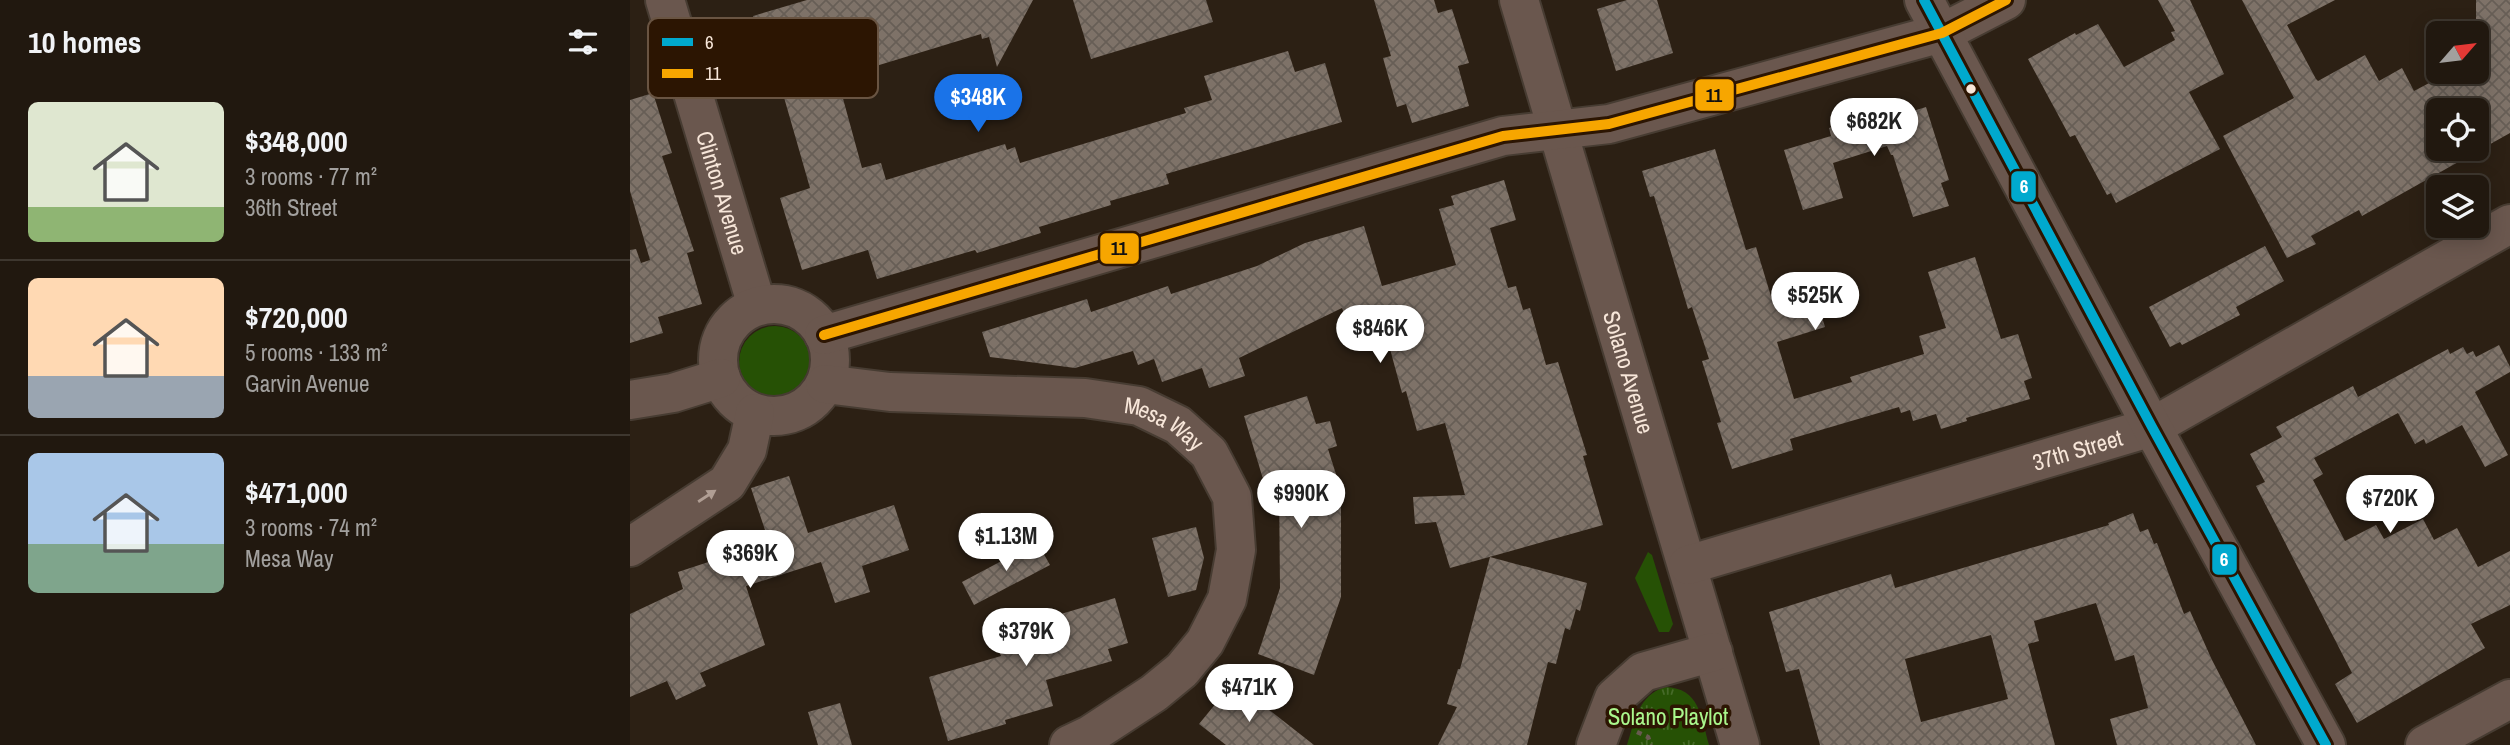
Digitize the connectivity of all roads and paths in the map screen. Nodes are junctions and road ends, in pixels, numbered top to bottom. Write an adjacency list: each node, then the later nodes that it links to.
1 (664, 0): 5 (street, Clinton Avenue)
2 (1520, 0): 7 (street, Solano Avenue)
3 (2006, 0): 4 (street)
4 (1933, 16): 7 (street); 15 (street)
5 (669, 18)
6 (694, 98): 9 (street, Clinton Avenue)
7 (1558, 130): 10 (street); 17 (street, Solano Avenue)
8 (2510, 224): 15 (street, 37th Street)
9 (757, 306): 10 (street); 11 (street)
10 (824, 334): 12 (street)
11 (721, 378): 13 (street); 14 (street)
12 (825, 384): 14 (street); 20 (street, Mesa Way)
13 (630, 400)
14 (755, 413): 16 (street, one-way to 14)
15 (2152, 427): 17 (street, 37th Street); 23 (street)
16 (630, 547)
17 (1688, 565): 18 (street, Solano Avenue)
18 (1713, 652): 21 (street); 22 (street, Solano Avenue)
19 (2510, 699): 24 (street)
20 (1069, 745)
21 (1596, 745)
22 (1740, 745)
23 (2326, 745)
24 (2425, 745)

